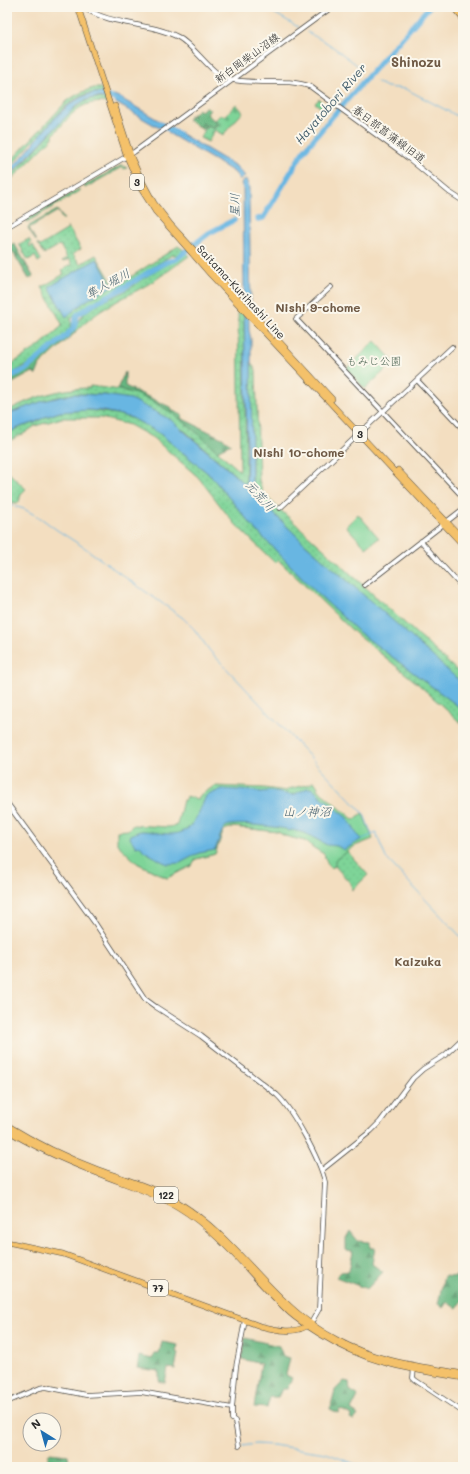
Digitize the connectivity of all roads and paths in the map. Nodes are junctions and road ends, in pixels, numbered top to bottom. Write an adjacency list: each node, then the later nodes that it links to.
1 (78, 7): 7 (main road, Saitama-Kurihashi Line / 3)
2 (82, 7): 6 (street, 春日部菖蒲線旧道); 7 (main road, Saitama-Kurihashi Line / 3)
3 (332, 7): 6 (street, 新白岡柴山沼線)
4 (453, 7): 5 (main road)
5 (463, 19)
6 (232, 80): 8 (street, 新白岡柴山沼線); 9 (street, 春日部菖蒲線旧道)
7 (107, 88): 8 (main road, Saitama-Kurihashi Line / 3)
8 (129, 156): 10 (street); 16 (main road, Saitama-Kurihashi Line / 3)
9 (463, 201)
10 (7, 227)
11 (331, 287): 14 (street)
12 (452, 347): 13 (street)
13 (417, 380): 14 (street); 15 (street)
14 (383, 411): 16 (street); 17 (street)
15 (463, 429)
16 (360, 432): 18 (street); 20 (main road, Saitama-Kurihashi Line / 3)
17 (463, 497)
18 (280, 508)
19 (463, 509): 20 (street)
20 (445, 523): 21 (main road, Saitama-Kurihashi Line / 3); 22 (street); 23 (main road, Saitama-Kurihashi Line / 3)
21 (463, 539)
22 (421, 541): 24 (street); 25 (street)
23 (463, 545)
24 (365, 585)
25 (463, 588)
26 (7, 804): 30 (street)
27 (463, 1038): 30 (street)
28 (7, 1125): 33 (main road, 122)
29 (7, 1130): 33 (main road, 122)
30 (322, 1170): 33 (street)
31 (7, 1242): 32 (main road, 77)
32 (245, 1320): 33 (main road, 77); 38 (street)
33 (309, 1325): 34 (main road, 122)
34 (414, 1367): 35 (main road, 122); 36 (main road, 122); 39 (street)
35 (463, 1374)
36 (463, 1378)
37 (7, 1402): 38 (street)
38 (232, 1408): 40 (street)
39 (463, 1412)
40 (239, 1446)

